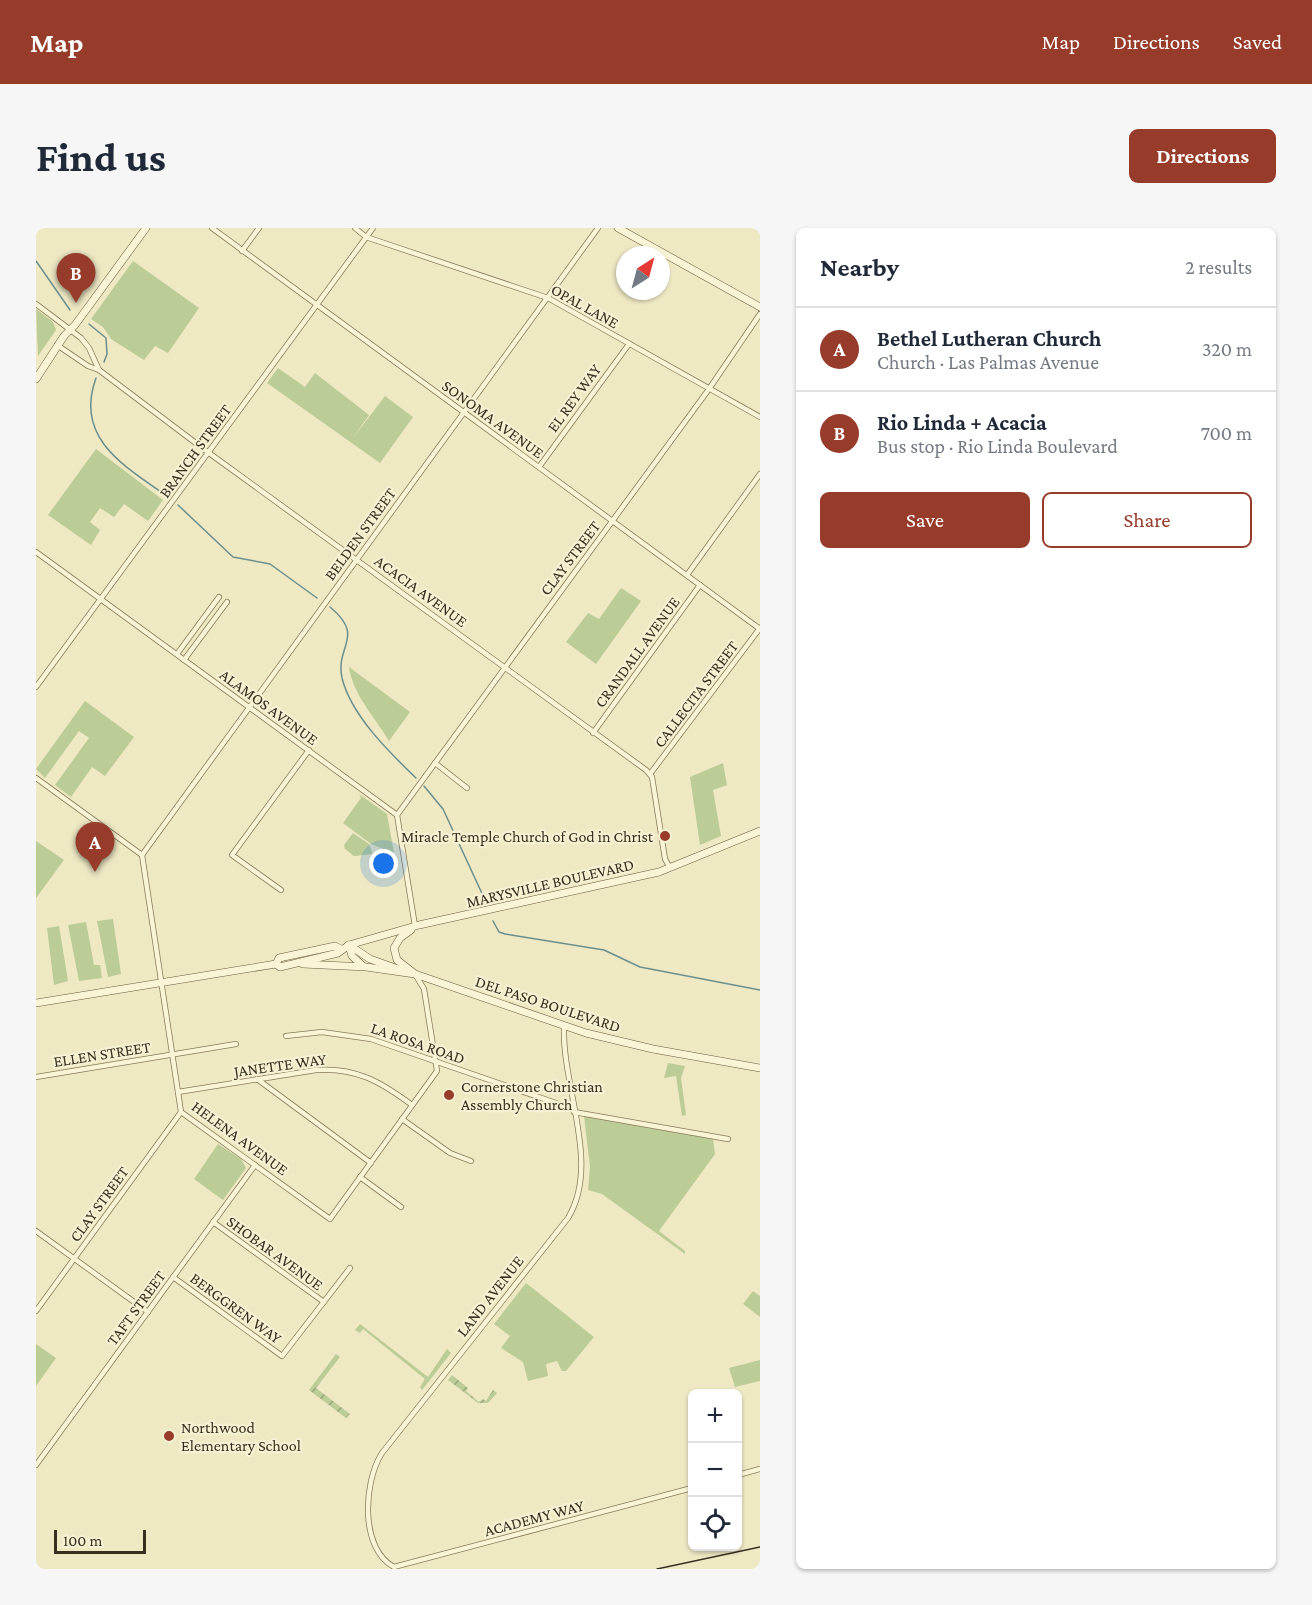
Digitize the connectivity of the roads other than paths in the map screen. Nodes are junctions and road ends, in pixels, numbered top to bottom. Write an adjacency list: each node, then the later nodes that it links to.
1 (146, 228): 15 (main road)
2 (212, 228): 9 (street, SONOMA AVENUE)
3 (259, 228): 9 (street)
4 (355, 228): 8 (street, OPAL LANE)
5 (372, 228): 8 (street, BRANCH STREET)
6 (598, 228): 10 (street, BELDEN STREET)
7 (618, 228): 13 (main road)
8 (366, 237): 10 (street, OPAL LANE); 12 (street, BRANCH STREET)
9 (242, 250): 12 (street, SONOMA AVENUE)
10 (548, 298): 16 (street, OPAL LANE); 21 (street, BELDEN STREET)
11 (36, 304): 15 (street, ACACIA AVENUE)
12 (317, 305): 21 (street, SONOMA AVENUE); 23 (street, BRANCH STREET)
13 (760, 307)
14 (760, 314): 20 (street, CLAY STREET)
15 (70, 329): 17 (main road); 18 (street, ACACIA AVENUE)
16 (629, 344): 20 (street, OPAL LANE); 24 (street, EL REY WAY)
17 (57, 345): 18 (street, ACACIA AVENUE); 19 (main road)
18 (99, 370): 23 (street, ACACIA AVENUE)
19 (36, 379)
20 (709, 389): 22 (street, OPAL LANE); 26 (street, CLAY STREET)
21 (465, 413): 24 (street, SONOMA AVENUE); 28 (street, BELDEN STREET)
22 (760, 417)
23 (209, 453): 28 (street, ACACIA AVENUE); 32 (street, BRANCH STREET)
24 (539, 467): 26 (street, SONOMA AVENUE)
25 (760, 474): 29 (street)
26 (612, 521): 29 (street, SONOMA AVENUE); 39 (street, CLAY STREET)
27 (36, 552): 32 (street, ALAMOS AVENUE)
28 (356, 559): 39 (street, ACACIA AVENUE); 41 (street, BELDEN STREET)
29 (687, 575): 30 (street, SONOMA AVENUE)
30 (700, 585): 36 (street, SONOMA AVENUE); 42 (street, CRANDALL AVENUE)
31 (219, 597): 34 (street)
32 (100, 598): 37 (street, ALAMOS AVENUE); 40 (street, BRANCH STREET)
33 (226, 602): 35 (street)
34 (214, 604): 35 (street); 37 (street)
35 (221, 610): 38 (street)
36 (760, 629): 45 (street, CALLECITA STREET)
37 (177, 654): 38 (street, ALAMOS AVENUE)
38 (184, 660): 41 (street, ALAMOS AVENUE)
39 (503, 666): 42 (street, ACACIA AVENUE); 44 (street, CLAY STREET)
40 (36, 687)
41 (248, 706): 43 (street, ALAMOS AVENUE); 50 (street, BELDEN STREET)
42 (593, 732): 45 (street, ACACIA AVENUE)
43 (309, 750): 48 (street, ALAMOS AVENUE); 52 (street)
44 (435, 763): 47 (street); 48 (street, CLAY STREET)
45 (650, 774): 51 (street)
46 (36, 778): 50 (street)
47 (467, 788)
48 (397, 815): 53 (street)
49 (760, 831): 51 (main road, MARYSVILLE BOULEVARD)
50 (142, 855): 60 (street, HELENA AVENUE)
51 (669, 868): 53 (main road, MARYSVILLE BOULEVARD)
52 (281, 890)
53 (415, 926): 54 (main road, MARYSVILLE BOULEVARD); 59 (main road)
54 (349, 945): 55 (main road, MARYSVILLE BOULEVARD); 58 (main road); 59 (main road)
55 (341, 949): 56 (main road, MARYSVILLE BOULEVARD); 57 (main road, MARYSVILLE BOULEVARD)
56 (276, 964): 57 (main road, MARYSVILLE BOULEVARD); 60 (main road)
57 (291, 964): 58 (main road, DEL PASO BOULEVARD)
58 (366, 967): 59 (main road, DEL PASO BOULEVARD)
59 (415, 974): 62 (main road, DEL PASO BOULEVARD); 66 (street)
60 (161, 983): 61 (main road); 65 (street, HELENA AVENUE)
61 (36, 1003)
62 (564, 1027): 67 (main road, DEL PASO BOULEVARD); 72 (street, LAND AVENUE)
63 (286, 1036): 66 (street, LA ROSA ROAD)
64 (236, 1044): 65 (street)
65 (172, 1056): 68 (street, ELLEN STREET); 70 (street, HELENA AVENUE)
66 (436, 1061): 71 (street); 72 (street, LA ROSA ROAD)
67 (760, 1068)
68 (36, 1077)
69 (257, 1079): 70 (street, JANETTE WAY); 71 (street, JANETTE WAY); 77 (street)
70 (178, 1092): 73 (street, HELENA AVENUE)
71 (412, 1105): 74 (street)
72 (574, 1111): 75 (street, LA ROSA ROAD); 93 (street, LAND AVENUE)
73 (181, 1112): 78 (street, HELENA AVENUE); 83 (street, CLAY STREET)
74 (402, 1119): 76 (street); 77 (street)
75 (728, 1139)
76 (471, 1161)
77 (371, 1163): 79 (street)
78 (255, 1165): 79 (street, HELENA AVENUE); 81 (street, TAFT STREET)
79 (360, 1177): 80 (street)
80 (401, 1207)
81 (213, 1222): 85 (street, TAFT STREET); 86 (street, SHOBAR AVENUE)
82 (36, 1231): 83 (street)
83 (74, 1259): 87 (street, CLAY STREET); 88 (street)
84 (350, 1268): 86 (street, BERGGREN WAY)
85 (174, 1277): 86 (street, BERGGREN WAY); 88 (street, TAFT STREET)
86 (324, 1302)
87 (36, 1311)
88 (148, 1312): 89 (street, TAFT STREET)
89 (37, 1462)
90 (760, 1469): 91 (street)
91 (742, 1474)
92 (688, 1489): 93 (street, ACADEMY WAY)
93 (384, 1561)

